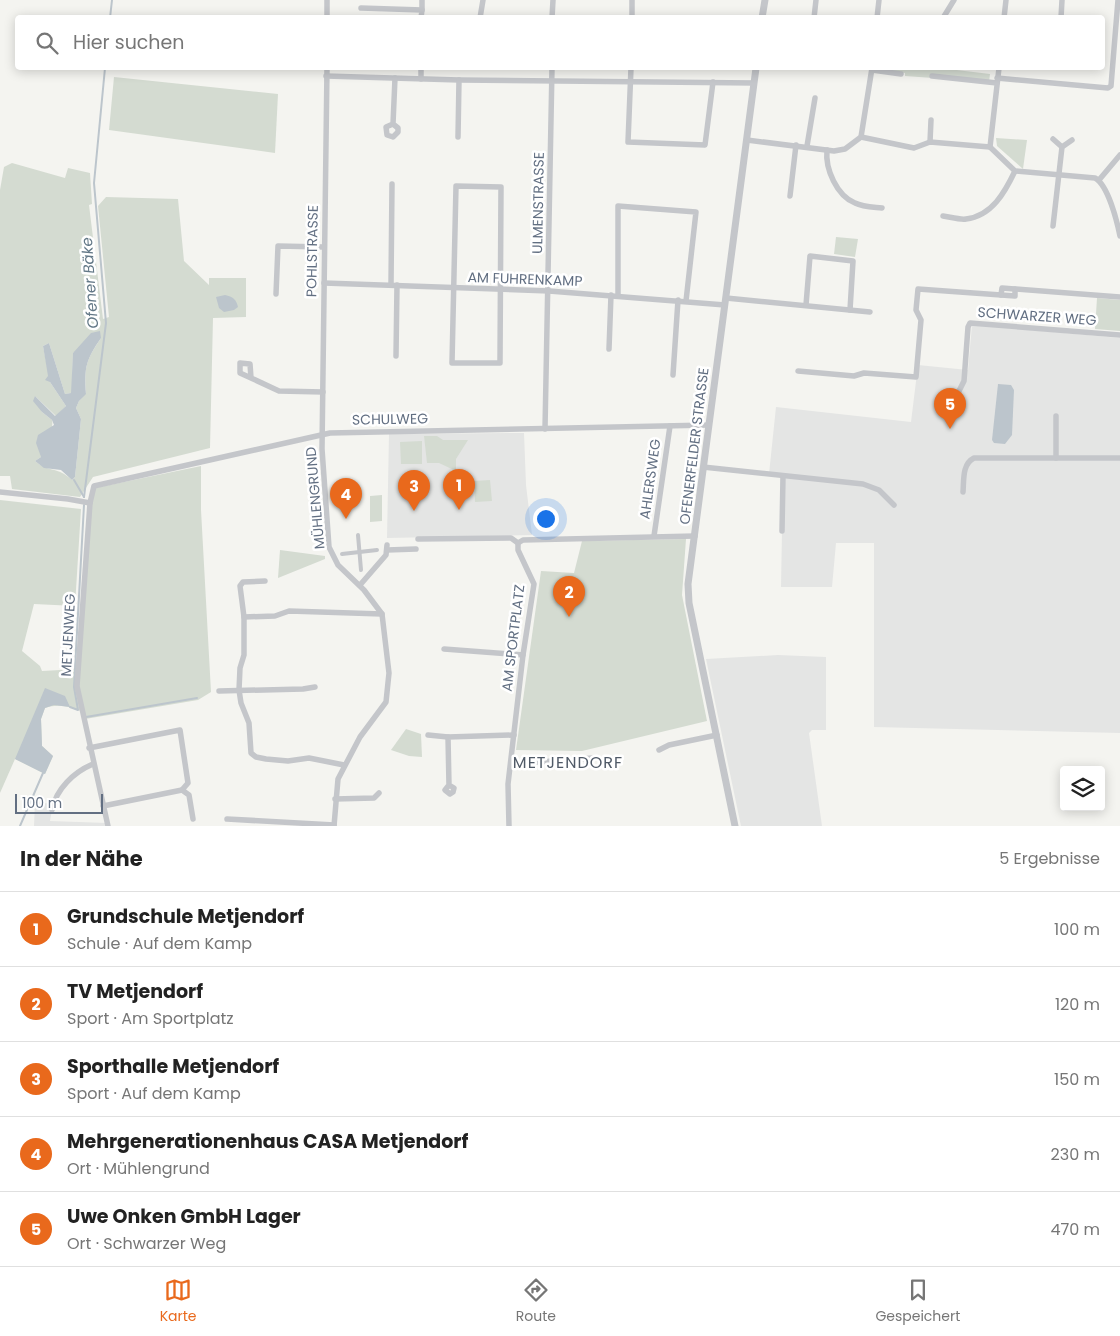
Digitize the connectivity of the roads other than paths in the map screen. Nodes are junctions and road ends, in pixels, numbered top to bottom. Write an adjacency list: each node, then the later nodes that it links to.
1 (327, 0): 15 (street)
2 (422, 0): 14 (street)
3 (483, 0): 17 (street)
4 (553, 0): 18 (street)
5 (632, 0): 19 (street)
6 (765, 0): 20 (street)
7 (816, 0): 21 (street)
8 (879, 0): 22 (street)
9 (954, 0): 23 (street)
10 (1006, 0): 24 (street)
11 (1062, 0): 25 (street)
12 (1118, 0): 40 (street)
13 (361, 8): 14 (street)
14 (422, 10): 16 (street)
15 (327, 15)
16 (422, 15)
17 (480, 15)
18 (552, 15)
19 (632, 15)
20 (762, 15)
21 (814, 15)
22 (877, 15)
23 (945, 15)
24 (1004, 15)
25 (1061, 15)
26 (327, 70): 35 (street, POHLSTRASSE)
27 (421, 70): 38 (street)
28 (552, 70): 42 (street, ULMENSTRASSE)
29 (631, 70): 41 (street)
30 (756, 70): 44 (street, OFENERFELDER STRASSE)
31 (872, 70): 49 (street)
32 (878, 70): 34 (street)
33 (999, 70): 40 (street)
34 (901, 74)
35 (326, 76): 37 (street); 69 (street, POHLSTRASSE)
36 (932, 76): 40 (street)
37 (394, 78): 38 (street); 47 (street)
38 (421, 79): 39 (street)
39 (459, 80): 42 (street); 48 (street)
40 (997, 80): 57 (street)
41 (630, 81): 42 (street); 43 (street); 43 (street)
42 (552, 82): 74 (street, ULMENSTRASSE)
43 (713, 82): 44 (street)
44 (754, 83): 51 (street, OFENERFELDER STRASSE)
45 (815, 98): 55 (street)
46 (931, 120): 53 (street)
47 (392, 124)
48 (458, 137)
49 (861, 137): 53 (street); 58 (street)
50 (1054, 139): 56 (street)
51 (746, 140): 54 (street); 81 (street, OFENERFELDER STRASSE)
52 (1072, 140): 56 (street)
53 (930, 142): 57 (street)
54 (796, 145): 55 (street); 64 (street)
55 (807, 146): 58 (street)
56 (1062, 146): 61 (street)
57 (990, 147): 60 (street)
58 (827, 150): 65 (street)
59 (1120, 155): 62 (street)
60 (1015, 171): 61 (street); 66 (street)
61 (1059, 175): 62 (street); 67 (street)
62 (1099, 180): 68 (street)
63 (392, 184): 71 (street)
64 (790, 196)
65 (882, 208)
66 (943, 216)
67 (1054, 226)
68 (1120, 236)
69 (324, 247): 70 (street, POHLSTRASSE); 75 (street)
70 (324, 283): 71 (street, AM FUHRENKAMP); 91 (street, POHLSTRASSE)
71 (394, 285): 72 (street, AM FUHRENKAMP); 87 (street)
72 (454, 289): 73 (street, AM FUHRENKAMP); 73 (street); 73 (street)
73 (500, 289): 74 (street, AM FUHRENKAMP)
74 (549, 292): 76 (street, AM FUHRENKAMP); 96 (street, ULMENSTRASSE)
75 (276, 294)
76 (611, 295): 77 (street, AM FUHRENKAMP); 86 (street)
77 (618, 296): 79 (street, AM FUHRENKAMP); 80 (street)
78 (1120, 297): 88 (street)
79 (678, 300): 80 (street, AM FUHRENKAMP); 89 (street)
80 (686, 301): 81 (street, AM FUHRENKAMP)
81 (725, 301): 82 (street, AM FUHRENKAMP); 94 (street, OFENERFELDER STRASSE)
82 (806, 305): 83 (street, AM FUHRENKAMP); 83 (street)
83 (850, 310): 84 (street, AM FUHRENKAMP)
84 (870, 312)
85 (1120, 335): 92 (street, SCHWARZER WEG)
86 (610, 349)
87 (396, 356)
88 (798, 370)
89 (674, 375)
90 (251, 378): 91 (street)
91 (323, 392): 97 (street, POHLSTRASSE)
92 (955, 399)
93 (1056, 416): 98 (street)
94 (709, 425): 95 (street, SCHULWEG); 100 (street, OFENERFELDER STRASSE)
95 (670, 426): 96 (street, SCHULWEG); 108 (street, AHLERSWEG)
96 (545, 429): 97 (street, SCHULWEG)
97 (322, 434): 104 (street, SCHULWEG); 118 (street, MÜHLENGRUND)
98 (1056, 458): 99 (street); 103 (street)
99 (1120, 458)
100 (703, 467): 101 (street); 109 (street, OFENERFELDER STRASSE)
101 (784, 476): 105 (street); 106 (street)
102 (0, 492): 104 (street)
103 (964, 492)
104 (90, 503): 130 (street, METJENWEG)
105 (894, 505)
106 (782, 531)
107 (358, 535): 114 (street)
108 (654, 536): 109 (street); 111 (street)
109 (695, 536): 128 (street, OFENERFELDER STRASSE)
110 (418, 539): 111 (street)
111 (518, 543): 122 (street, AM SPORTPLATZ)
112 (416, 549): 118 (street)
113 (377, 550): 114 (street)
114 (360, 552): 115 (street); 116 (street)
115 (342, 554)
116 (361, 570)
117 (265, 581): 120 (street)
118 (360, 585): 119 (street, MÜHLENGRUND)
119 (382, 614): 120 (street); 135 (street)
120 (244, 617): 124 (street)
121 (444, 649): 122 (street)
122 (523, 655): 127 (street, AM SPORTPLATZ)
123 (315, 687): 124 (street)
124 (239, 690): 125 (street); 135 (street)
125 (219, 691)
126 (428, 735): 129 (street)
127 (514, 735): 129 (street); 134 (street, AM SPORTPLATZ)
128 (717, 735): 131 (street); 147 (street, OFENERFELDER STRASSE)
129 (448, 737): 136 (street)
130 (90, 748): 133 (street, METJENWEG); 137 (street)
131 (659, 750)
132 (593, 758): 134 (street)
133 (93, 764): 140 (street, METJENWEG); 141 (street)
134 (511, 764): 146 (street, AM SPORTPLATZ)
135 (344, 765): 139 (street)
136 (449, 784)
137 (182, 790): 140 (street); 142 (street)
138 (379, 793): 139 (street)
139 (335, 799): 145 (street)
140 (103, 806): 144 (street, METJENWEG)
141 (52, 810)
142 (193, 818)
143 (227, 819): 145 (street)
144 (108, 826)
145 (334, 826)
146 (509, 826)
147 (736, 826)

